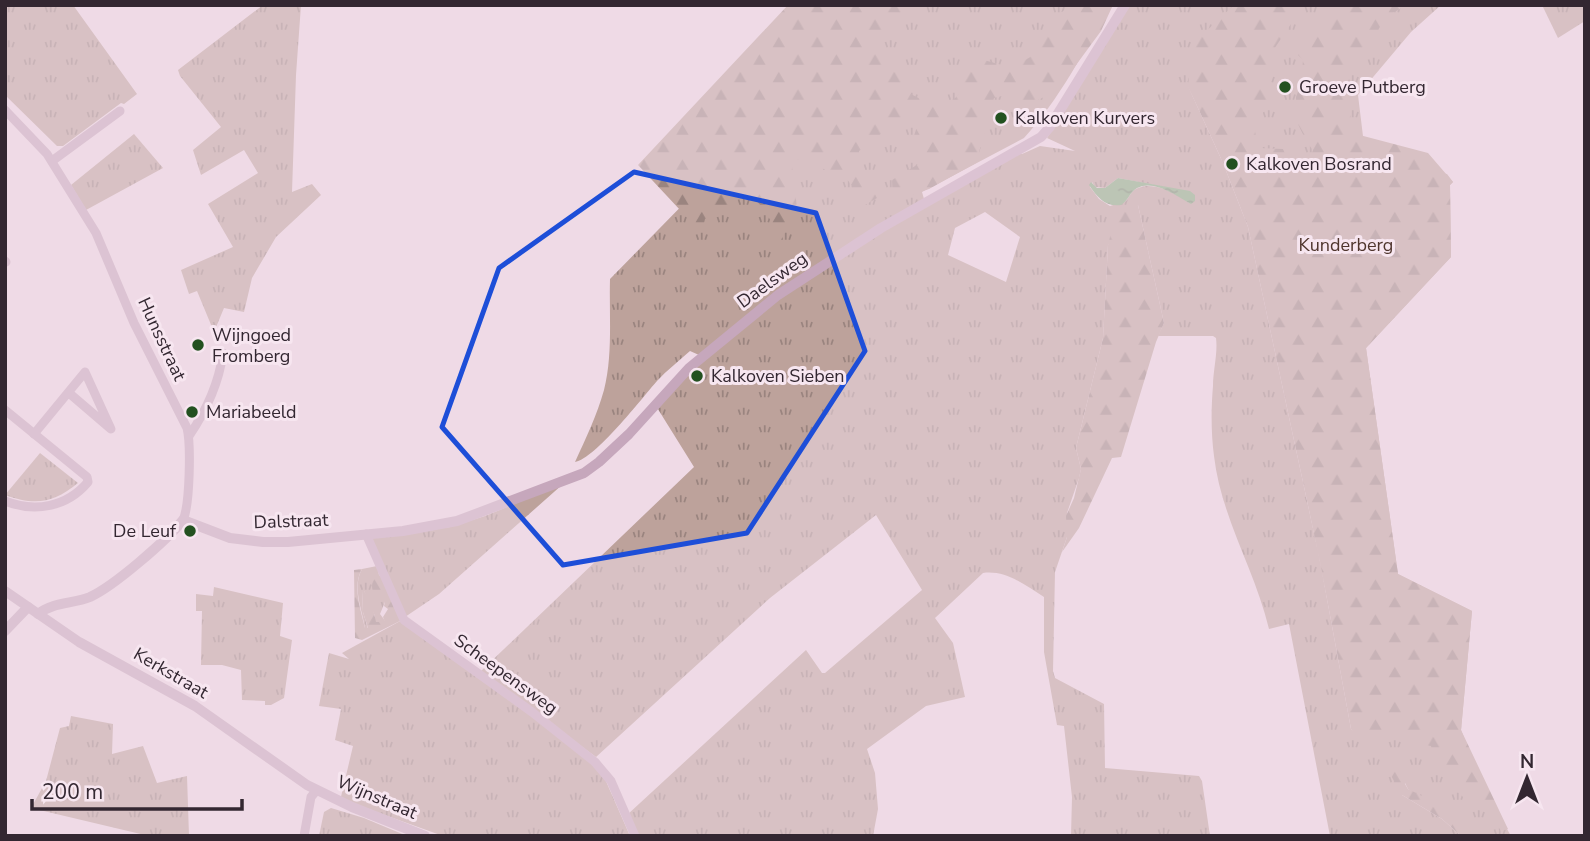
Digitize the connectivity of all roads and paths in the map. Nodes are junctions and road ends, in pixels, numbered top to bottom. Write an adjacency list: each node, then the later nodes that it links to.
1 (1125, 5): 12 (street, Daelsweg)
2 (5, 110): 4 (street, Hunsstraat)
3 (120, 111): 4 (street)
4 (52, 161): 9 (street, Hunsstraat)
5 (223, 353): 9 (street)
6 (69, 393): 6 (street); 8 (street)
7 (5, 410): 8 (street)
8 (34, 435): 10 (street)
9 (189, 436): 11 (street, Hunsstraat)
10 (5, 501)
11 (183, 520): 13 (street, Dalstraat); 15 (street)
12 (403, 531): 13 (street, Dalstraat)
13 (366, 534): 20 (street, Scheepensweg)
14 (5, 591): 15 (street, Kerkstraat)
15 (33, 610): 16 (street); 17 (street, Kerkstraat)
16 (5, 631)
17 (316, 791): 18 (street); 19 (street, Wijnstraat)
18 (304, 836)
19 (425, 836)
20 (635, 836)

